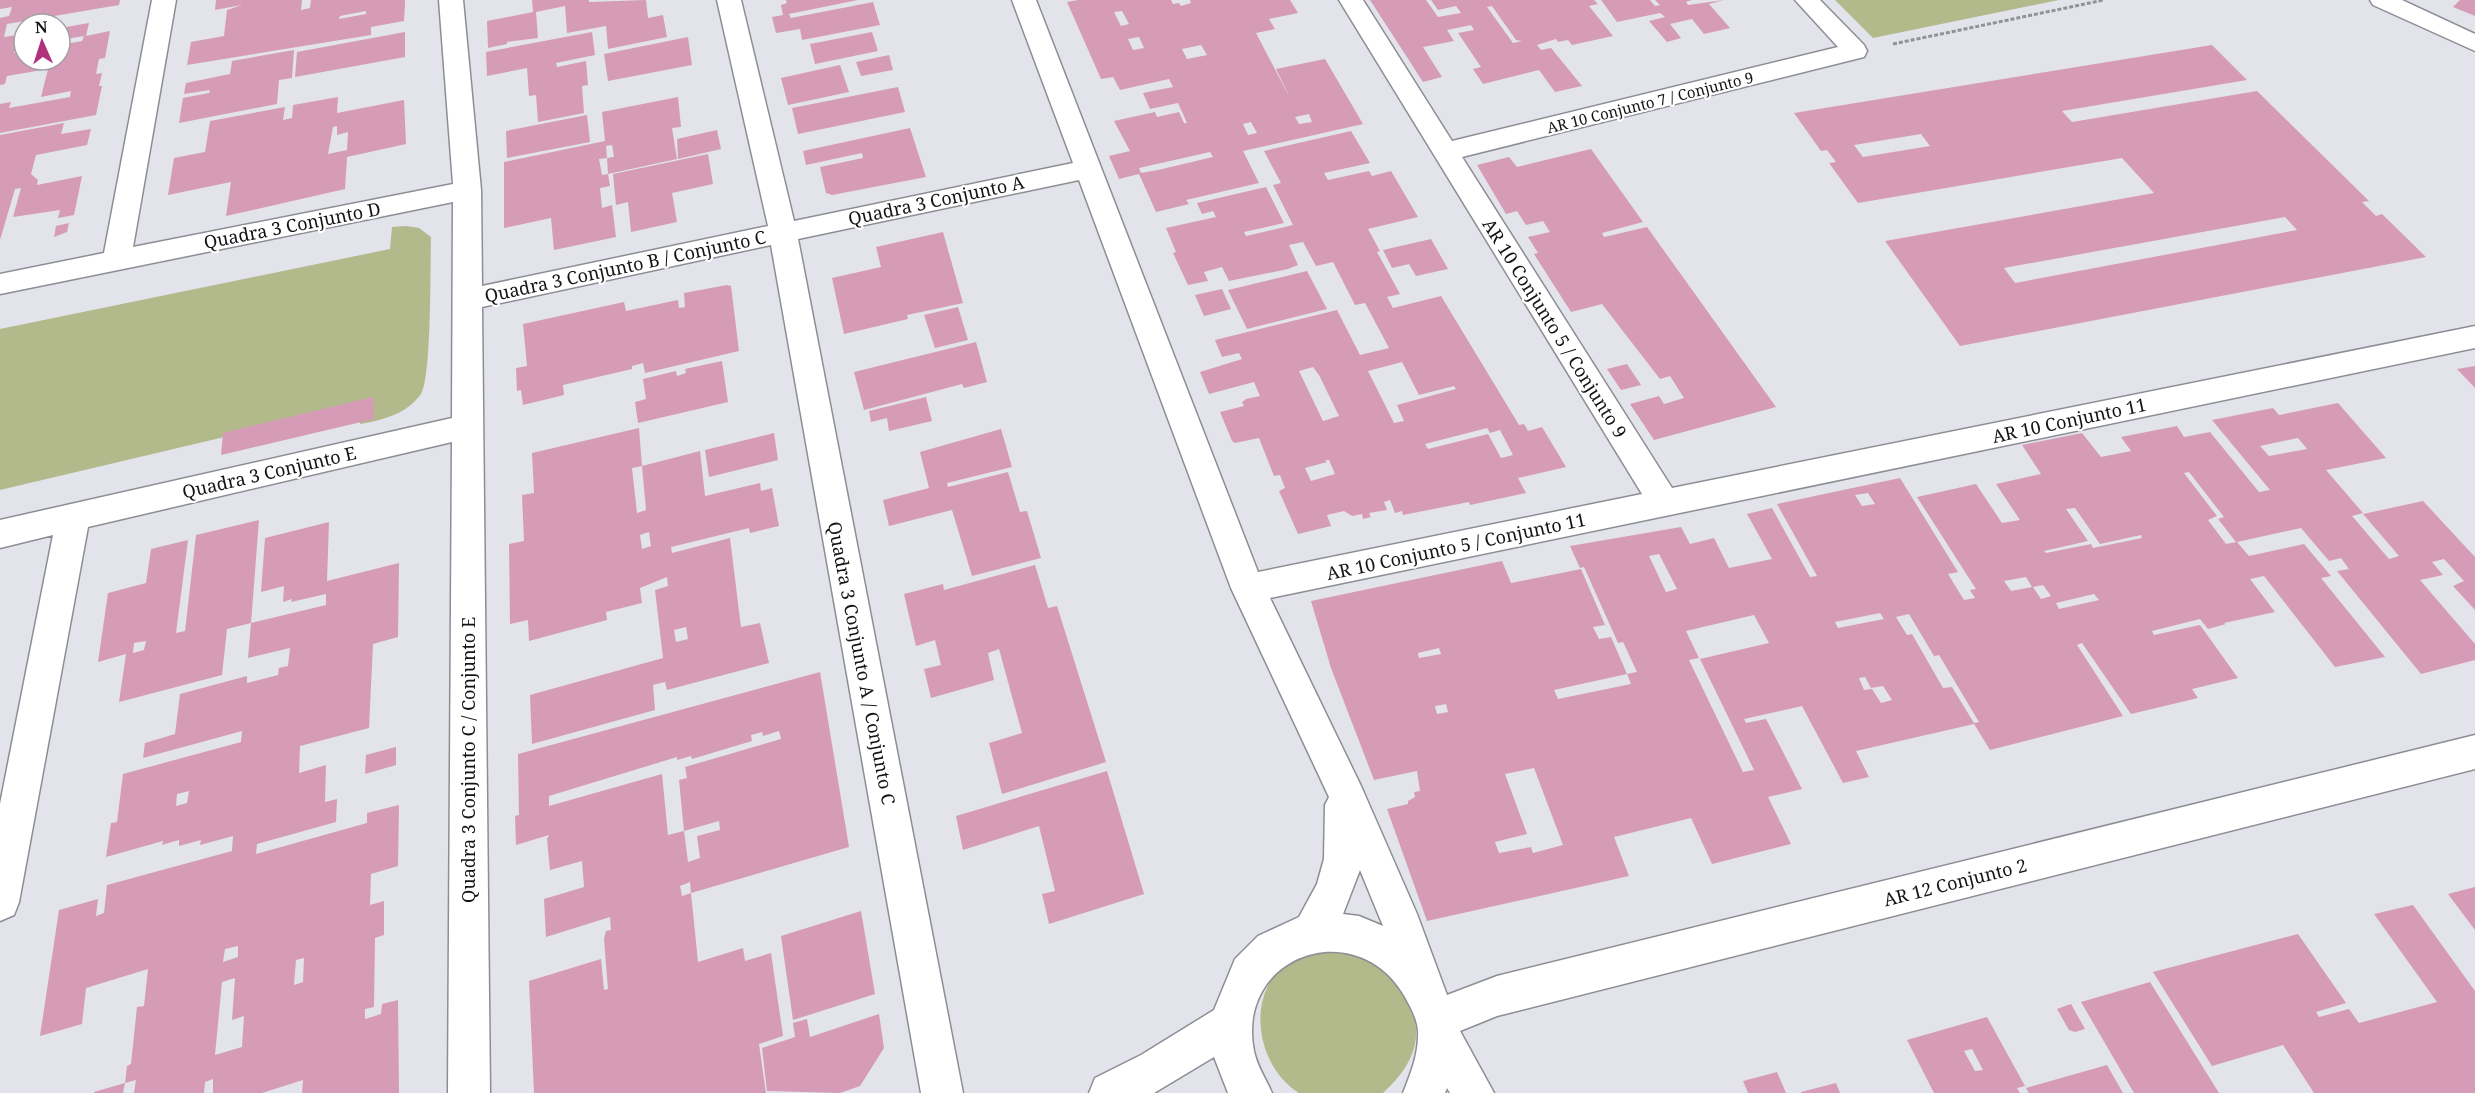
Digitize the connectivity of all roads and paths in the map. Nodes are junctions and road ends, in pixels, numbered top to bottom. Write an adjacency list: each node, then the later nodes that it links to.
1 (164, 0): 15 (street)
2 (452, 0): 13 (street, Quadra 3 Conjunto C / Conjunto E)
3 (729, 0): 14 (street, Quadra 3 Conjunto A / Conjunto C)
4 (1024, 0): 12 (street)
5 (1351, 0): 11 (street, AR 10 Conjunto 5 / Conjunto 9)
6 (1807, 0): 10 (street)
7 (2104, 0): 10 (path)
8 (2382, 0): 9 (street)
9 (2475, 43)
10 (1855, 51): 11 (street, AR 10 Conjunto 7 / Conjunto 9)
11 (1445, 152): 20 (street, AR 10 Conjunto 5 / Conjunto 9)
12 (1089, 169): 14 (street, Quadra 3 Conjunto A); 23 (street)
13 (467, 190): 15 (street, Quadra 3 Conjunto D); 17 (street, Quadra 3 Conjunto C / Conjunto E)
14 (783, 232): 17 (street, Quadra 3 Conjunto B / Conjunto C); 31 (street, Quadra 3 Conjunto A / Conjunto C)
15 (117, 260): 16 (street, Quadra 3 Conjunto D)
16 (0, 284)
17 (468, 299): 19 (street, Quadra 3 Conjunto C / Conjunto E)
18 (2475, 337): 20 (street, AR 10 Conjunto 11)
19 (466, 427): 21 (street, Quadra 3 Conjunto E); 30 (street, Quadra 3 Conjunto C / Conjunto E)
20 (1664, 503): 23 (street, AR 10 Conjunto 5 / Conjunto 11)
21 (73, 518): 22 (street, Quadra 3 Conjunto E); 26 (street)
22 (0, 534)
23 (1248, 588): 25 (street)
24 (2475, 752): 28 (street, AR 12 Conjunto 2)
25 (1343, 786): 27 (street); 28 (street)
26 (0, 902)
27 (1313, 931): 28 (street); 29 (street)
28 (1433, 1013): 34 (street); 35 (street)
29 (1231, 1023): 32 (street); 33 (street)
30 (469, 1093)
31 (942, 1093)
32 (1110, 1093)
33 (1251, 1093)
34 (1424, 1093)
35 (1473, 1093)

